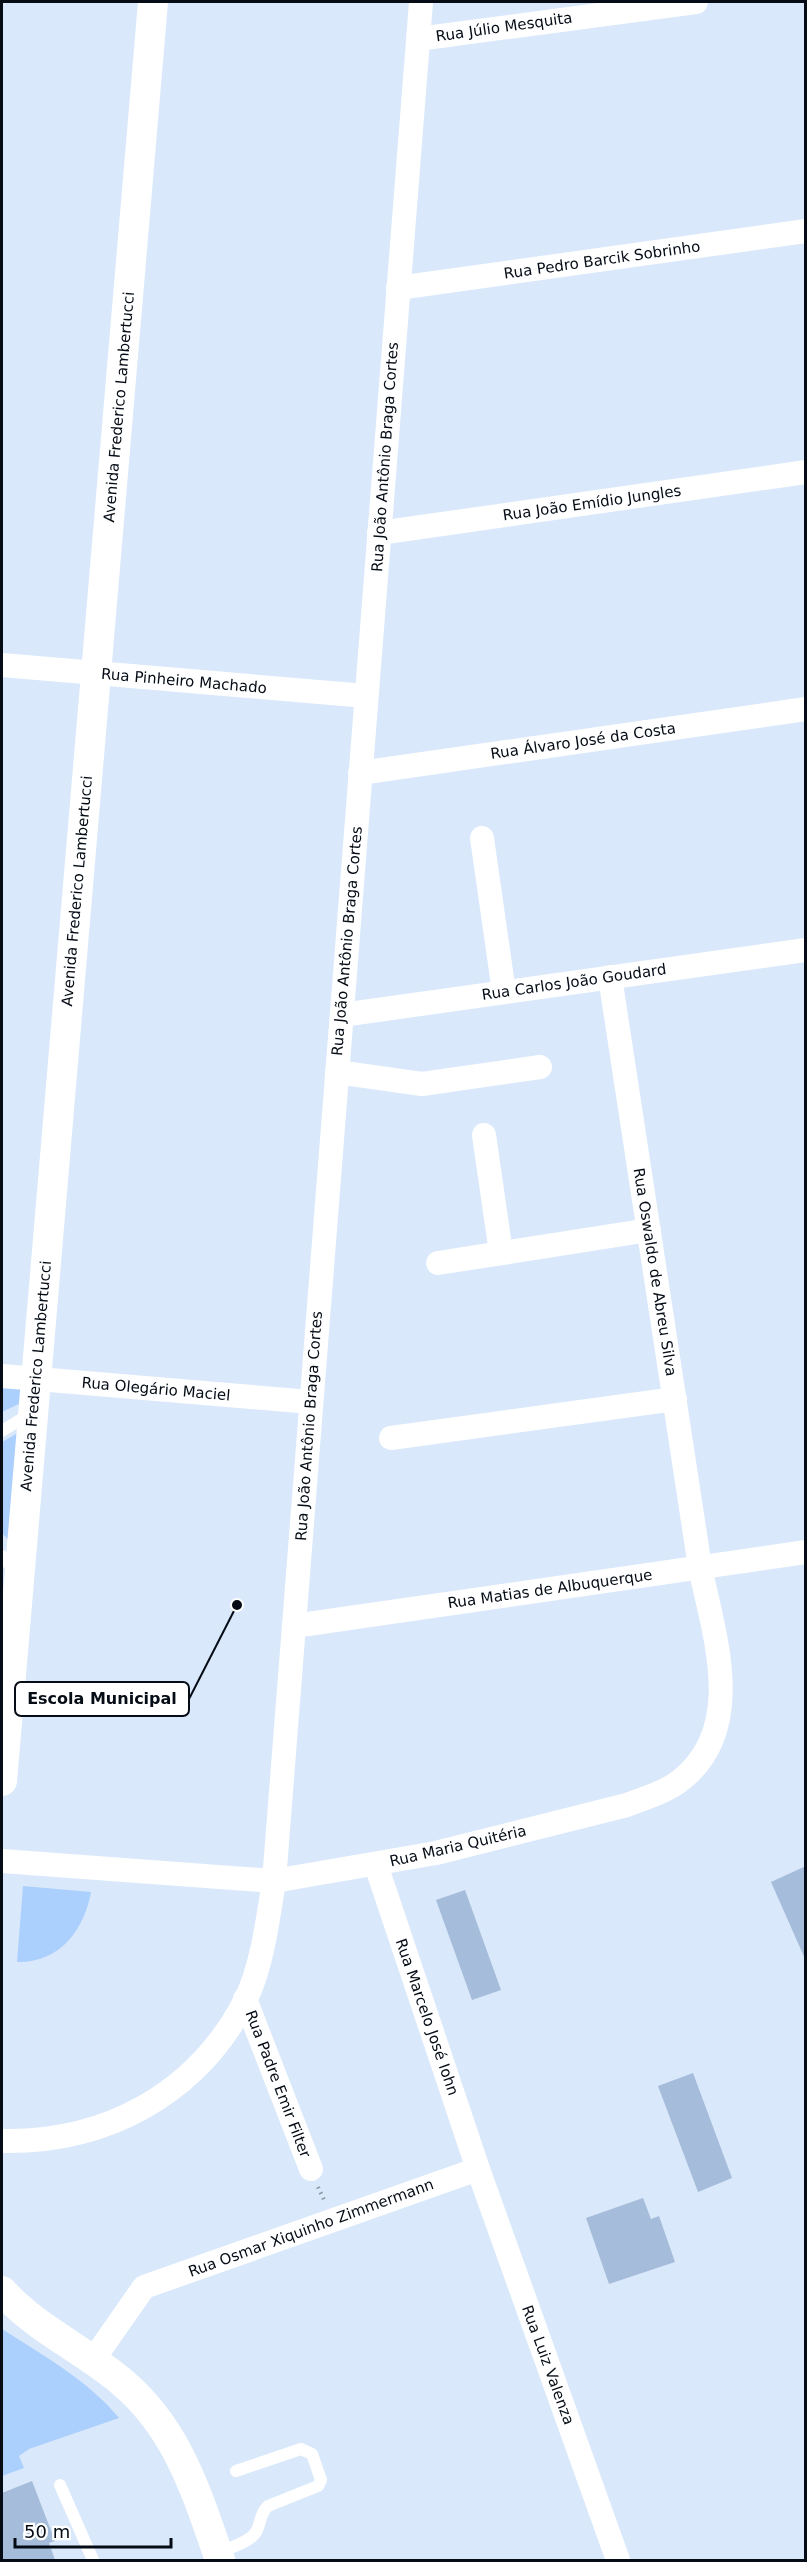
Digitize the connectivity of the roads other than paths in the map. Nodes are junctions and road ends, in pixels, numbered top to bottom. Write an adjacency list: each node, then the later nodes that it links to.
1 (153, 2): 10 (street, Avenida Frederico Lambertucci)
2 (421, 2): 4 (street, Rua João Antônio Braga Cortes)
3 (696, 2): 4 (street, Rua Júlio Mesquita)
4 (418, 39): 6 (street, Rua João Antônio Braga Cortes)
5 (806, 231): 6 (street, Rua Pedro Barcik Sobrinho)
6 (398, 288): 8 (street, Rua João Antônio Braga Cortes)
7 (806, 472): 8 (street, Rua João Emídio Jungles)
8 (379, 533): 11 (street, Rua João Antônio Braga Cortes)
9 (2, 665): 10 (street, Rua Pinheiro Machado)
10 (96, 673): 11 (street, Rua Pinheiro Machado); 26 (street, Avenida Frederico Lambertucci)
11 (366, 696): 13 (street, Rua João Antônio Braga Cortes)
12 (806, 709): 13 (street, Rua Álvaro José da Costa)
13 (360, 773): 18 (street, Rua João Antônio Braga Cortes)
14 (482, 838): 17 (street)
15 (806, 950): 16 (street, Rua Carlos João Goudard)
16 (610, 977): 17 (street, Rua Carlos João Goudard); 22 (street, Rua Oswaldo de Abreu Silva)
17 (504, 992): 18 (street, Rua Carlos João Goudard)
18 (342, 1015): 20 (street, Rua João Antônio Braga Cortes)
19 (540, 1067): 20 (street)
20 (337, 1072): 28 (street, Rua João Antônio Braga Cortes)
21 (484, 1135): 23 (street)
22 (649, 1230): 23 (street); 27 (street, Rua Oswaldo de Abreu Silva)
23 (501, 1253): 24 (street)
24 (438, 1263)
25 (2, 1376): 26 (street, Rua Olegário Maciel)
26 (36, 1379): 28 (street, Rua Olegário Maciel); 29 (street, Avenida Frederico Lambertucci)
27 (675, 1399): 31 (street); 33 (street, Rua Oswaldo de Abreu Silva)
28 (311, 1402): 35 (street, Rua João Antônio Braga Cortes)
29 (33, 1413): 30 (lane); 34 (street, Avenida Frederico Lambertucci)
30 (2, 1431)
31 (391, 1438)
32 (806, 1552): 33 (street, Rua Matias de Albuquerque)
33 (700, 1567): 35 (street, Rua Matias de Albuquerque); 38 (street, Rua Maria Quitéria)
34 (10, 1579): 36 (street, Avenida Frederico Lambertucci)
35 (294, 1626): 39 (street, Rua João Antônio Braga Cortes)
36 (2, 1781)
37 (2, 1861): 39 (street, Rua Maria Quitéria)
38 (376, 1864): 39 (street, Rua Maria Quitéria); 43 (street, Rua Marcelo José Iohn)
39 (274, 1881): 40 (street, Rua João Antônio Braga Cortes)
40 (246, 1999): 41 (street, Rua João Antônio Braga Cortes); 42 (street, Rua Padre Emir Filter)
41 (2, 2141)
42 (311, 2169)
43 (478, 2169): 45 (street, Rua Osmar Xiquinho Zimmermann); 50 (street, Rua Luiz Valenza)
44 (2, 2291): 45 (street)
45 (93, 2360): 48 (street)
46 (236, 2471): 48 (lane)
47 (60, 2485): 49 (lane)
48 (219, 2557)
49 (93, 2560)
50 (618, 2560)

